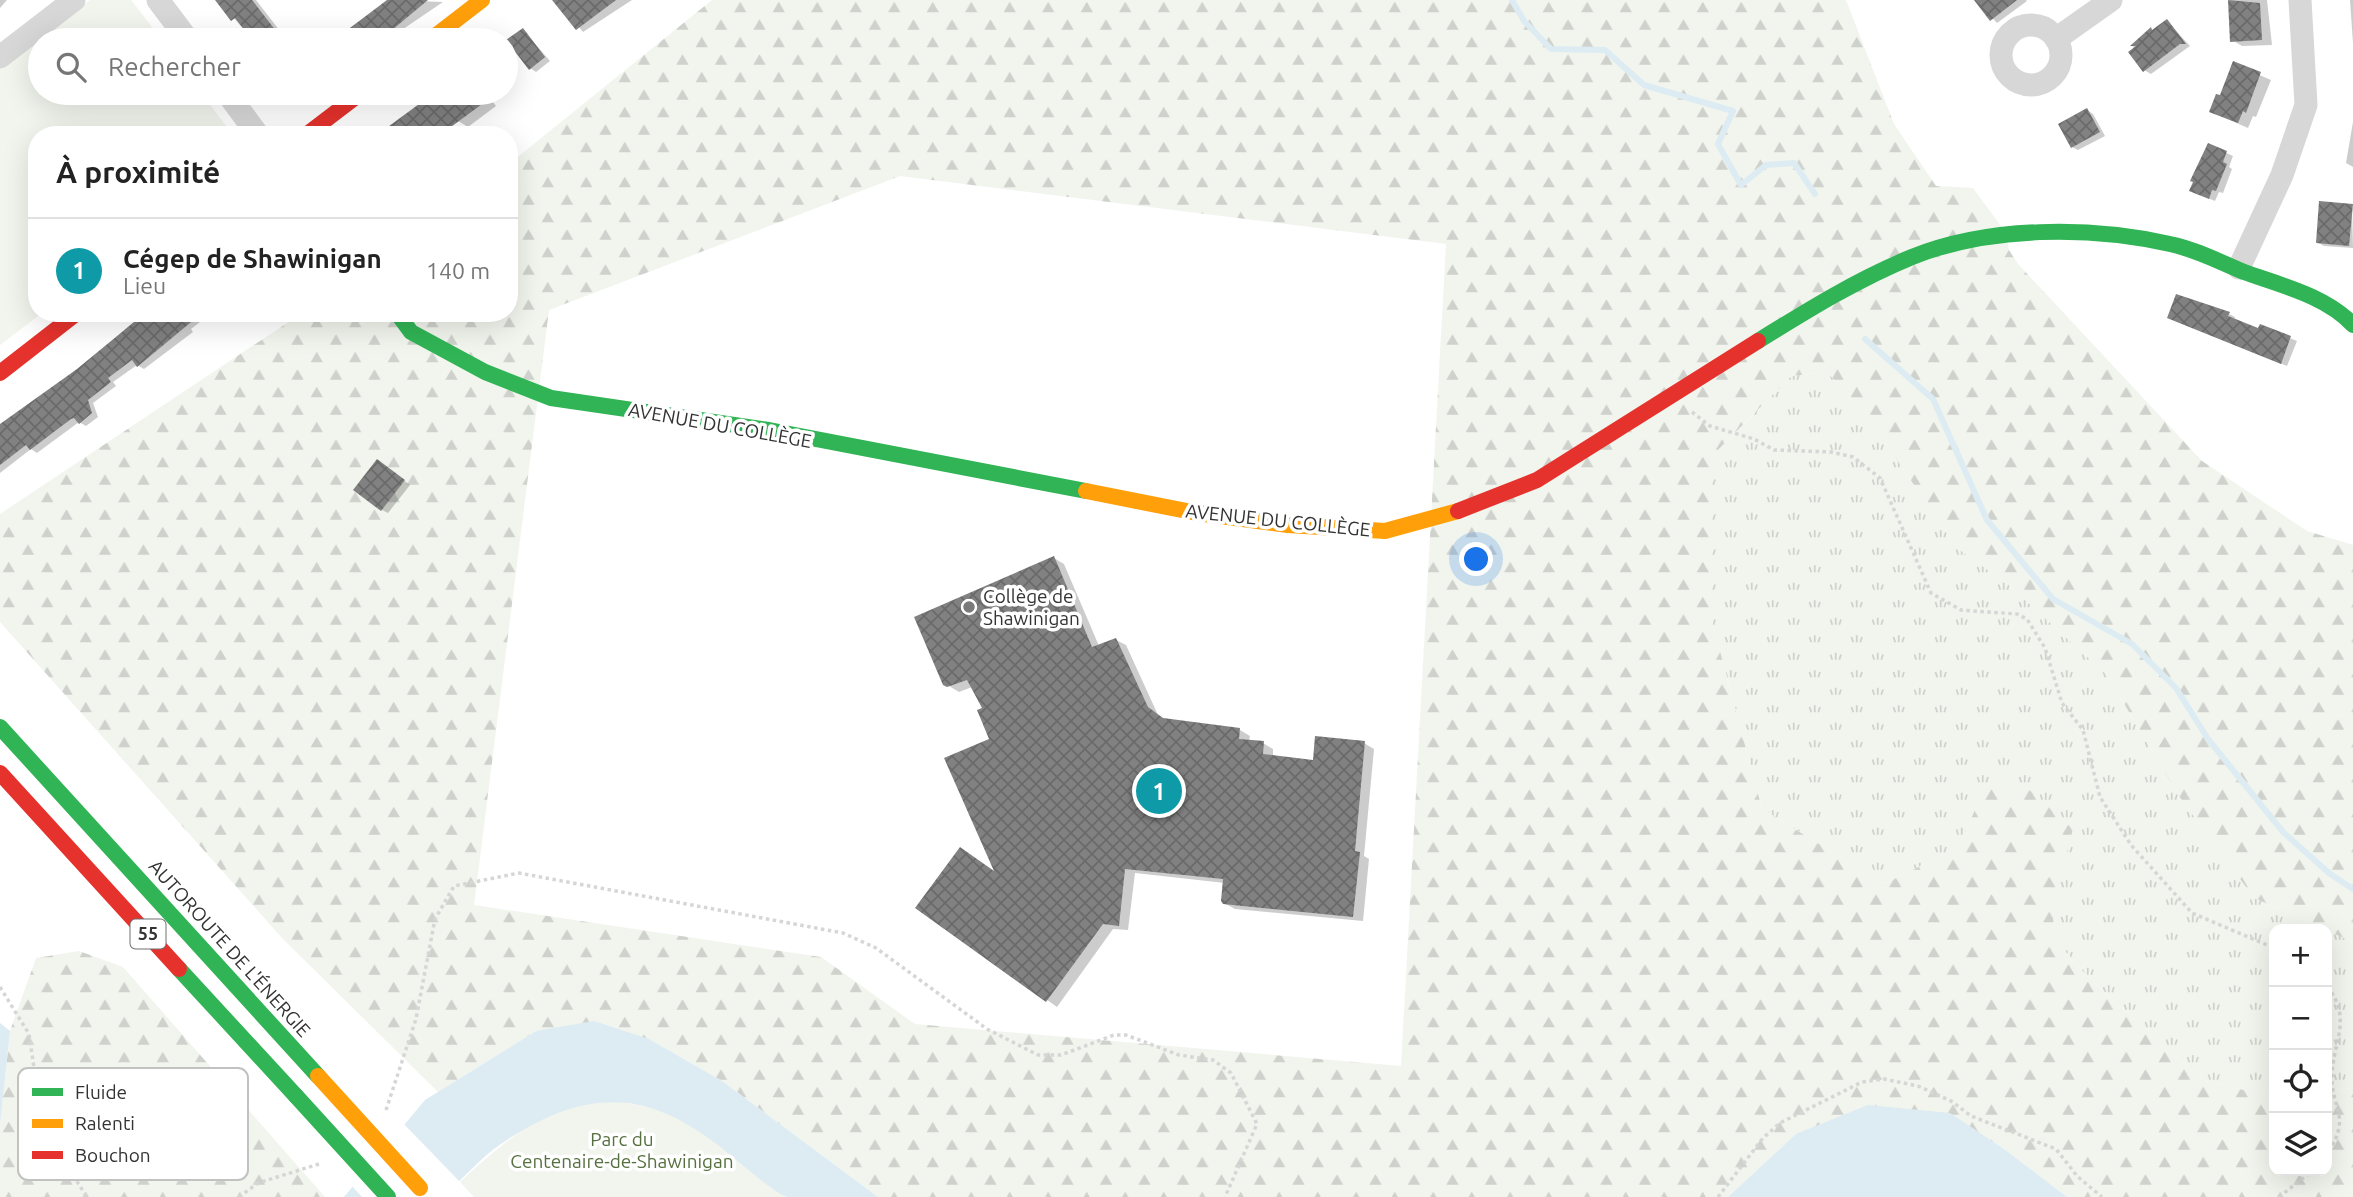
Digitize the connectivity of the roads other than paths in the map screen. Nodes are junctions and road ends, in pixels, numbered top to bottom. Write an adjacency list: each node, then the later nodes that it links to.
1 (74, 0): 6 (street)
2 (158, 0): 7 (street)
3 (482, 0): 8 (main road)
4 (2111, 0): 10 (street)
5 (2300, 0): 16 (street)
6 (38, 28)
7 (179, 28)
8 (446, 28)
9 (28, 35): 11 (street)
10 (2056, 39)
11 (0, 57)
12 (236, 105): 14 (street)
13 (345, 105): 15 (main road)
14 (251, 126)
15 (318, 126)
16 (2239, 268): 18 (main road, AVENUE DU COLLÈGE); 19 (main road, AVENUE DU COLLÈGE)
17 (65, 322): 20 (main road)
18 (404, 322)
19 (2353, 324)
20 (0, 373)
21 (0, 727): 23 (main road, AUTOROUTE DE L'ÉNERGIE / 55, bridge)
22 (0, 773): 24 (main road, 55, bridge)
23 (426, 1194)
24 (388, 1197)

